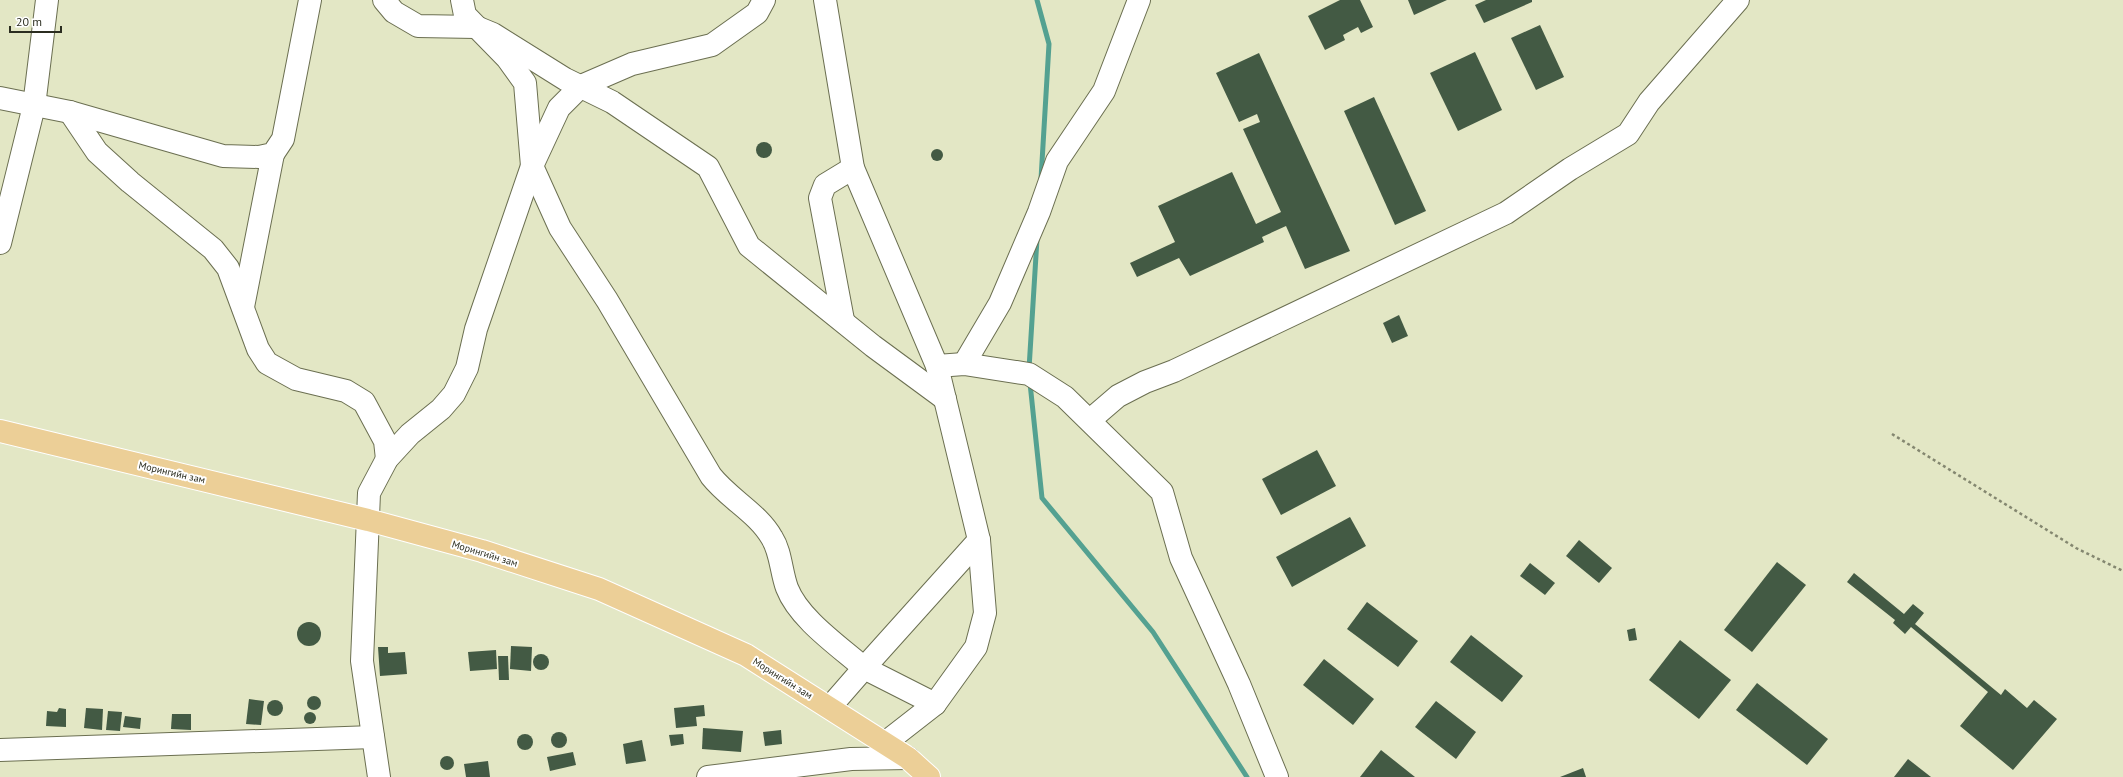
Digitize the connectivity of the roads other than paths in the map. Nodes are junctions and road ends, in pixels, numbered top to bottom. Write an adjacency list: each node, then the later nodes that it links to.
1 (47, 0): 12 (street)
2 (310, 0): 14 (street)
3 (384, 0): 9 (street)
4 (462, 0): 9 (street)
5 (764, 0): 10 (street)
6 (825, 0): 16 (street)
7 (1139, 0): 20 (street)
8 (1738, 0): 23 (street)
9 (476, 27): 10 (street); 15 (street)
10 (581, 86): 15 (street); 19 (street)
11 (0, 98): 12 (street)
12 (34, 106): 13 (street); 17 (street)
13 (70, 112): 14 (street); 18 (street)
14 (273, 154): 18 (street)
15 (532, 166): 25 (street); 28 (street)
16 (853, 168): 19 (street); 21 (street)
17 (0, 243)
18 (242, 307): 25 (street)
19 (843, 320): 22 (street)
20 (964, 364): 21 (street); 23 (street)
21 (937, 366): 22 (street)
22 (945, 399): 27 (street)
23 (1090, 420): 38 (street)
24 (0, 431): 26 (main road, Морингийн зам)
25 (387, 459): 26 (street)
26 (368, 520): 30 (main road, Морингийн зам); 31 (street)
27 (979, 540): 28 (street); 29 (street)
28 (864, 668): 29 (street); 30 (street)
29 (935, 704): 32 (street)
30 (830, 707): 32 (main road, Морингийн зам)
31 (373, 738): 33 (street); 35 (street)
32 (885, 743): 34 (main road, Морингийн зам)
33 (0, 750)
34 (908, 758): 36 (street); 37 (main road, Морингийн зам)
35 (378, 777)
36 (708, 777)
37 (929, 777)
38 (1277, 777)

